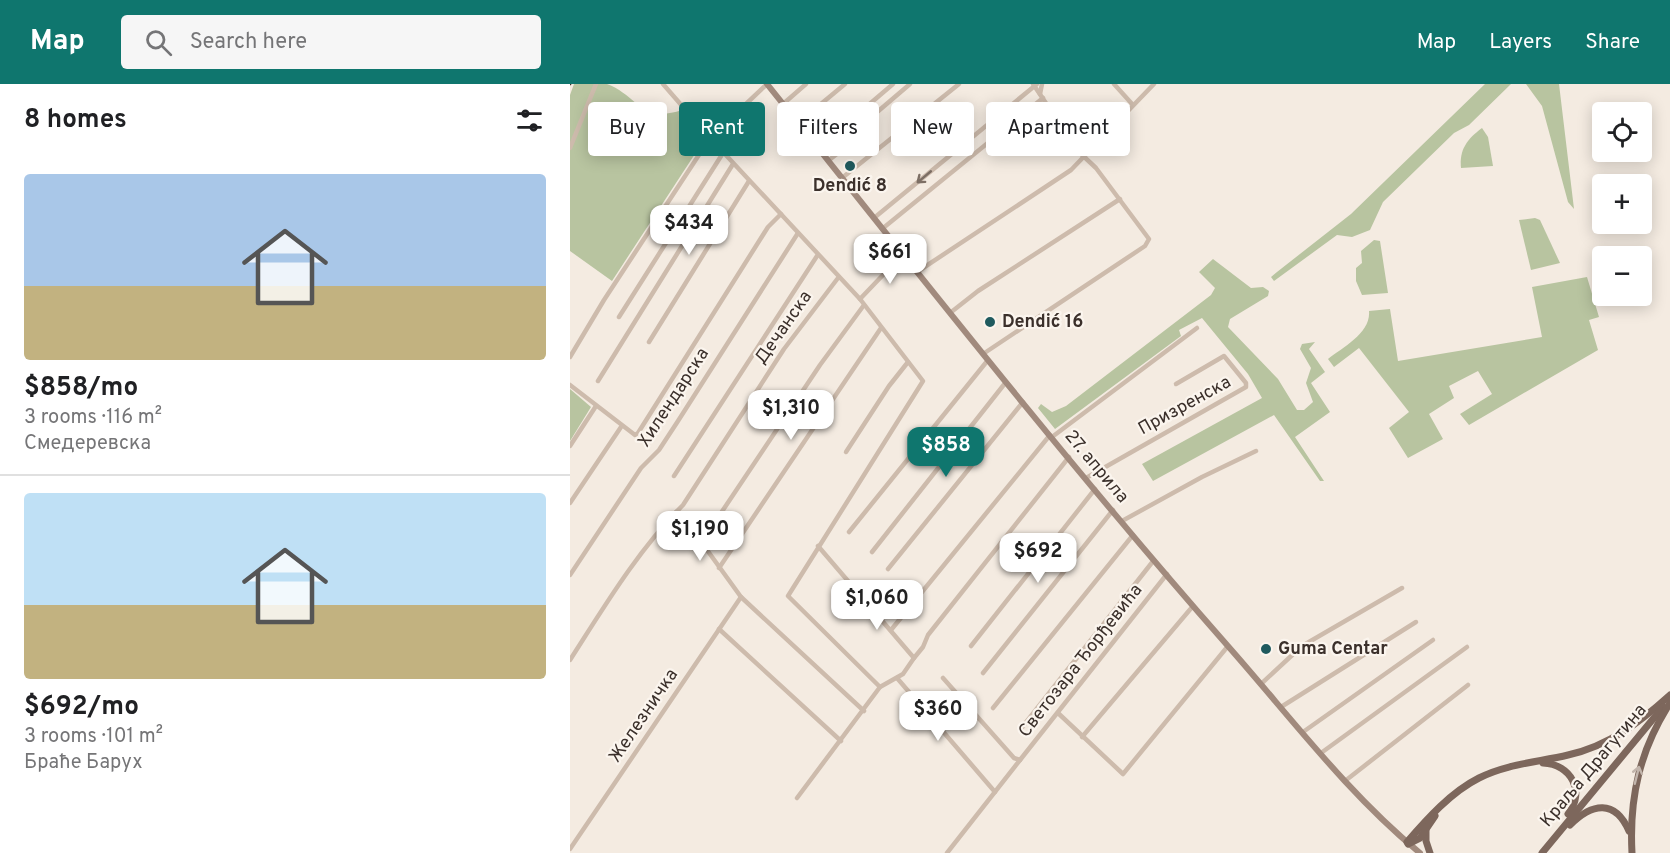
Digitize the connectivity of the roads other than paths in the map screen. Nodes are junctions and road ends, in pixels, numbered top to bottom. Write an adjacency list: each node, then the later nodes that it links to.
1 (596, 84): 21 (street)
2 (663, 84): 14 (street)
3 (767, 84): 15 (street); 16 (main road, 27. априла)
4 (806, 84): 17 (street)
5 (845, 84): 18 (street)
6 (893, 84): 19 (street)
7 (910, 84): 27 (street)
8 (959, 84): 29 (street)
9 (1042, 84): 13 (street)
10 (1114, 84): 20 (street)
11 (1154, 84): 20 (street)
12 (1035, 85): 13 (street); 33 (street, one-way to 33)
13 (1042, 96): 26 (street); 34 (street)
14 (679, 102)
15 (748, 102)
16 (781, 102)
17 (785, 102)
18 (823, 102)
19 (872, 102)
20 (1133, 105): 26 (street)
21 (570, 148)
22 (698, 156): 48 (street)
23 (721, 156): 43 (street)
24 (726, 156): 28 (street)
25 (824, 156): 27 (main road, 27. априла)
26 (1084, 157): 31 (street); 38 (street)
27 (828, 161): 29 (main road, 27. априла)
28 (733, 164): 30 (street); 51 (street)
29 (842, 178): 33 (main road, 27. априла)
30 (749, 181): 32 (street); 46 (street)
31 (1120, 199): 42 (street); 47 (street)
32 (781, 214): 35 (street); 57 (street)
33 (874, 218): 34 (main road, 27. априла)
34 (882, 228): 36 (main road, 27. априла)
35 (798, 233): 37 (street); 79 (street, Хилендарска)
36 (903, 254): 38 (main road, 27. априла); 40 (street)
37 (817, 256): 39 (street); 63 (street)
38 (917, 272): 42 (main road, 27. априла)
39 (838, 278): 40 (street); 68 (street, Дечанска)
40 (860, 299): 41 (street)
41 (864, 305): 44 (street); 69 (street)
42 (950, 313): 47 (main road, 27. априла)
43 (619, 317)
44 (881, 328): 50 (street); 76 (street)
45 (1197, 328): 58 (street)
46 (649, 342)
47 (983, 354): 49 (main road, 27. априла)
48 (570, 357)
49 (988, 360): 52 (main road, 27. априла); 71 (street)
50 (908, 362): 61 (street); 73 (street)
51 (598, 381)
52 (1006, 382): 55 (main road, 27. априла); 74 (street)
53 (1176, 384): 64 (street, Призренска)
54 (570, 385): 56 (street)
55 (1023, 402): 58 (main road, 27. априла); 77 (street)
56 (596, 406): 57 (street); 59 (street)
57 (621, 427): 66 (street)
58 (1051, 436): 62 (main road, 27. априла); 85 (street)
59 (570, 446)
60 (1256, 451): 70 (street)
61 (846, 452)
62 (1069, 457): 64 (main road, 27. априла); 90 (street)
63 (674, 476)
64 (1086, 478): 65 (main road, 27. априла)
65 (1095, 489): 67 (main road, 27. априла); 87 (street)
66 (570, 503)
67 (1113, 510): 70 (main road, 27. априла); 92 (street)
68 (676, 512): 76 (street); 91 (street, Дечанска)
69 (719, 516)
70 (1122, 521): 72 (main road, 27. априла)
71 (849, 532)
72 (1133, 535): 75 (main road, 27. априла); 101 (street)
73 (818, 546): 85 (street); 97 (street)
74 (872, 552)
75 (1154, 560): 78 (main road, 27. априла); 104 (street)
76 (719, 568): 81 (street)
77 (888, 569)
78 (1167, 574): 82 (main road, 27. априла); 103 (street, Светозара Ђорђевића)
79 (570, 575)
80 (1402, 588): 95 (street)
81 (741, 597): 84 (street, Железничка); 102 (street)
82 (1193, 606): 88 (main road, 27. априла); 106 (street)
83 (1416, 622): 100 (street)
84 (719, 629): 107 (street); 119 (street, Железничка)
85 (891, 630): 90 (street)
86 (1433, 640): 105 (street)
87 (971, 645)
88 (1228, 646): 95 (main road, 27. априла); 106 (street)
89 (1467, 647): 108 (street)
90 (914, 658): 93 (street)
91 (570, 660)
92 (983, 673)
93 (897, 678): 97 (street); 112 (street)
94 (943, 678): 109 (street, Светозара Ђорђевића)
95 (1261, 684): 100 (main road, 27. априла)
96 (1468, 685): 111 (street)
97 (880, 687): 102 (street)
98 (1670, 696): 110 (main road); 115 (main road, Краља Драгутина)
99 (1670, 703): 117 (main road, one-way to 99)
100 (1281, 707): 105 (main road, 27. априла)
101 (993, 708)
102 (864, 711): 107 (street)
103 (1058, 713): 106 (street); 109 (street, Светозара Ђорђевића)
104 (1020, 729)
105 (1303, 732): 108 (main road, 27. априла)
106 (1082, 737)
107 (841, 741): 113 (street)
108 (1321, 753): 111 (main road, 27. априла)
109 (1020, 760): 112 (street)
110 (1535, 762): 114 (main road); 115 (main road)
111 (1346, 781): 118 (main road, 27. априла)
112 (995, 792): 120 (street)
113 (797, 798)
114 (1438, 811): 116 (main road); 118 (main road)
115 (1561, 830): 117 (main road); 123 (main road, Краља Драгутина)
116 (1426, 831): 118 (main road); 122 (main road)
117 (1630, 833): 124 (main road)
118 (1407, 843): 121 (main road, 27. априла)
119 (570, 849)
120 (947, 853)
121 (1420, 853)
122 (1430, 853)
123 (1542, 853)
124 (1632, 853)

